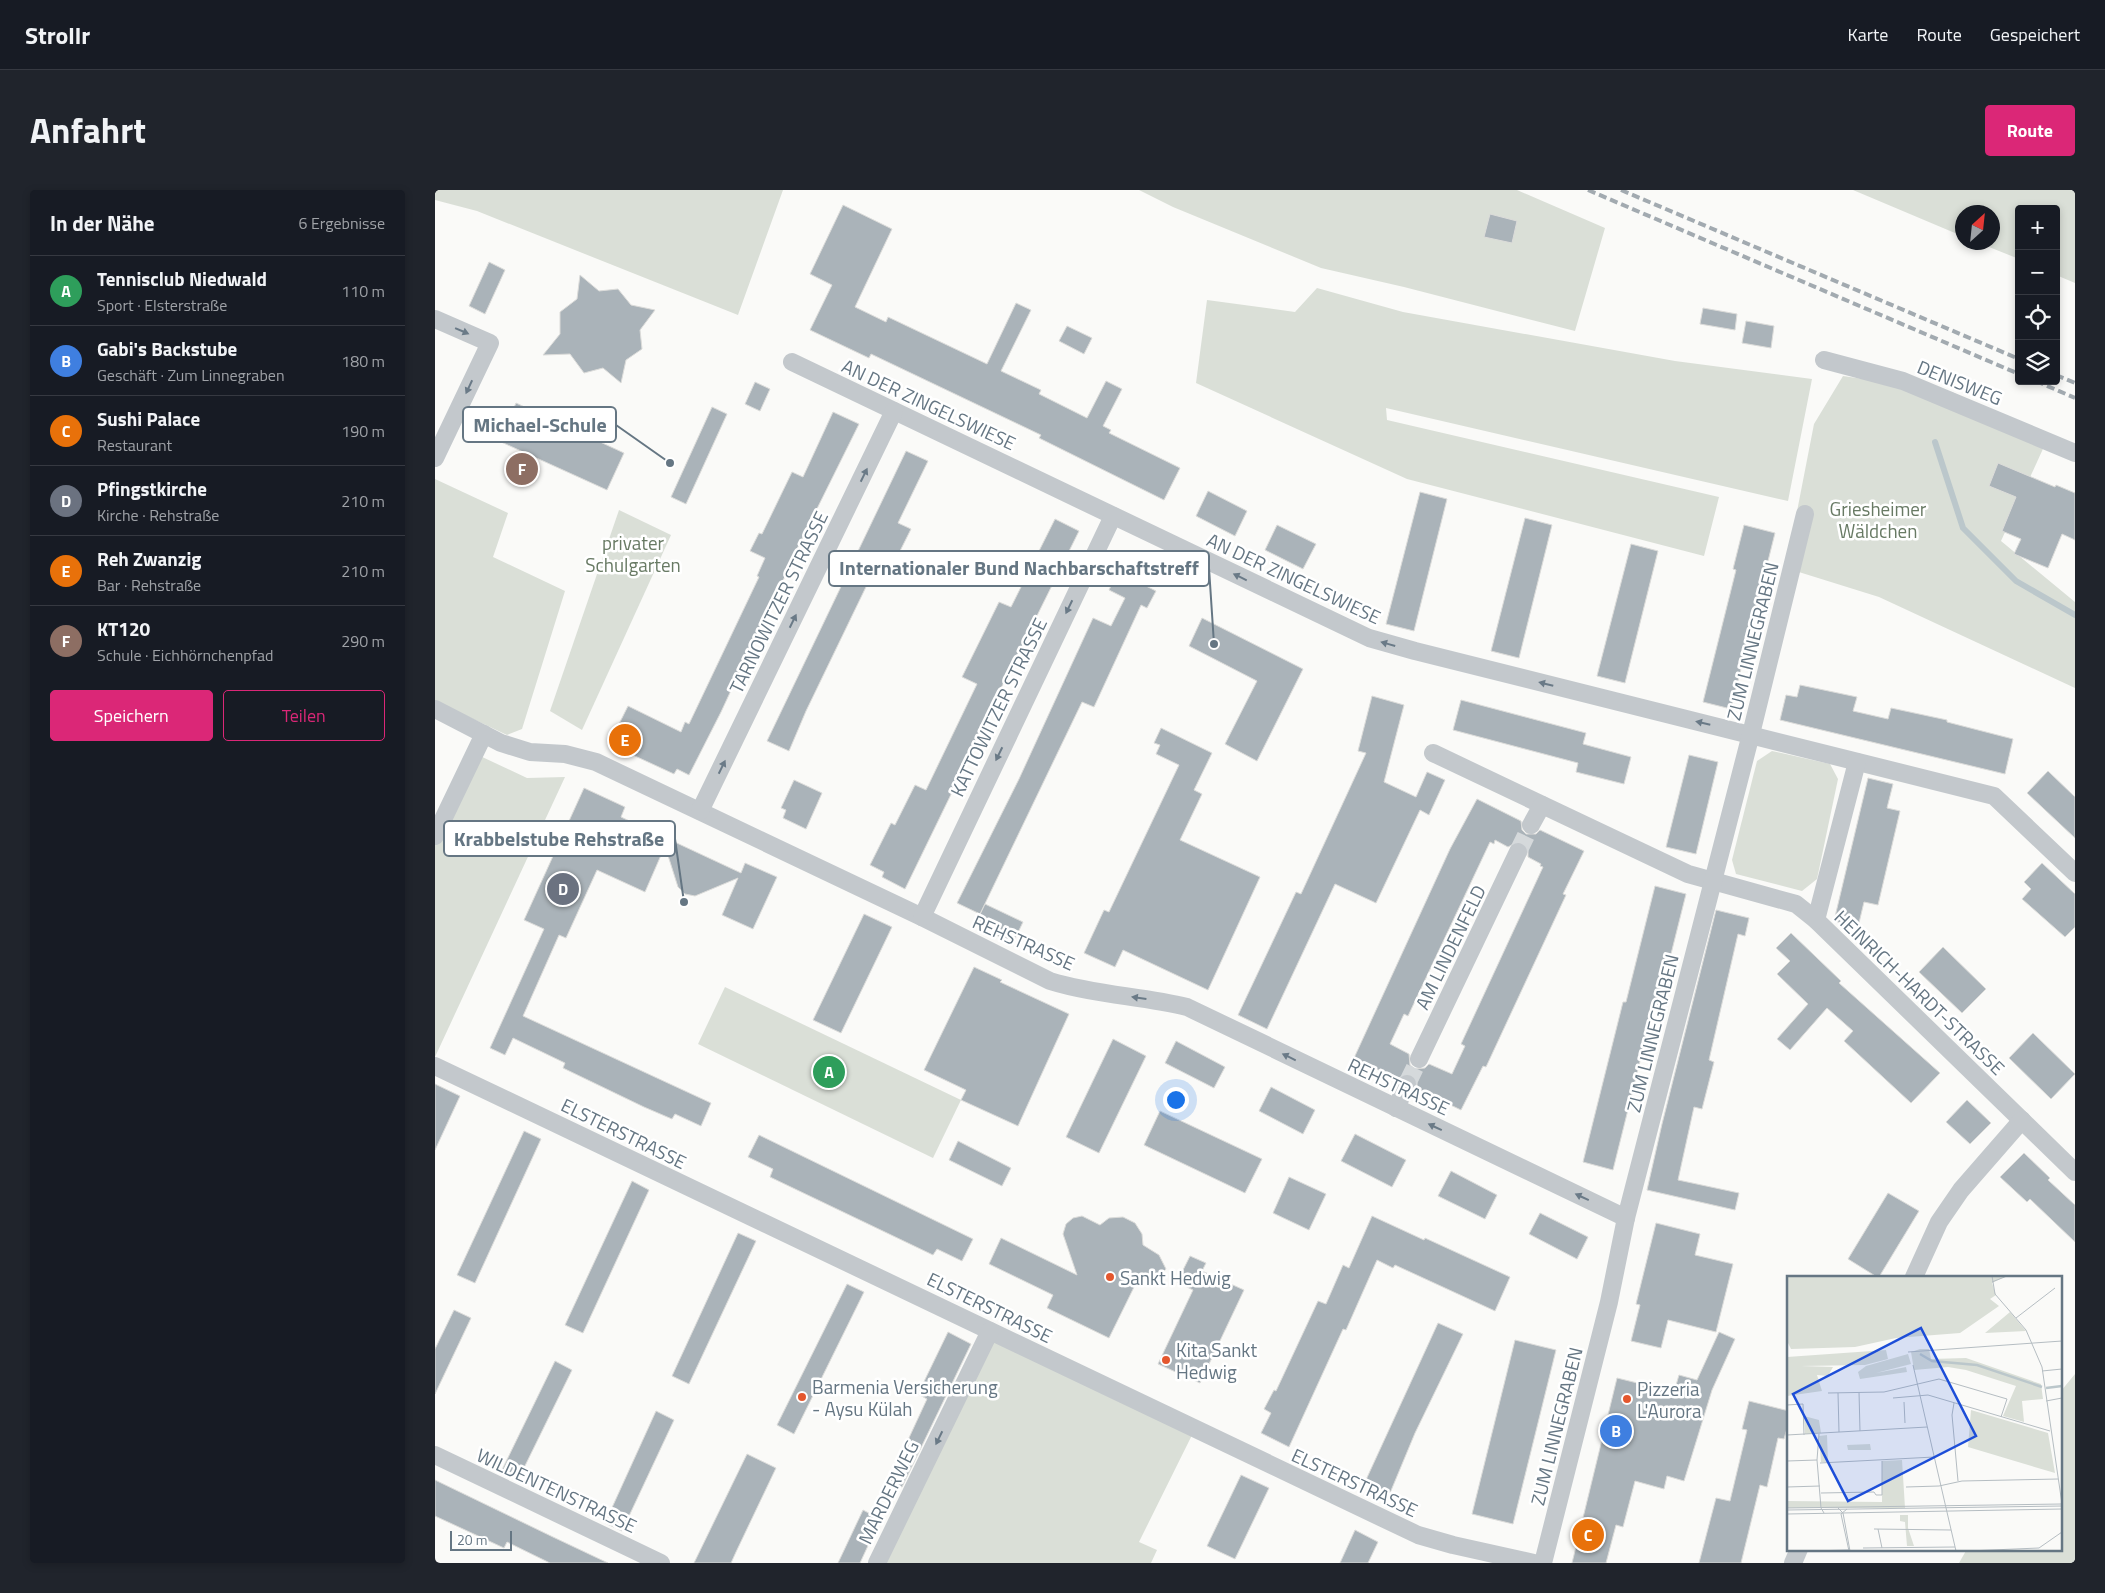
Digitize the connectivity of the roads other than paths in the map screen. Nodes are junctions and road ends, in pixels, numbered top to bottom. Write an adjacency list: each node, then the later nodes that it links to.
1 (435, 319): 6 (street, one-way to 6)
2 (1824, 360): 5 (street, DENISWEG)
3 (792, 362): 4 (street, AN DER ZINGELSWIESE)
4 (894, 411): 8 (street, AN DER ZINGELSWIESE); 15 (street, TARNOWITZER STRASSE, one-way to 4)
5 (2075, 454)
6 (435, 458)
7 (1805, 514): 11 (street, ZUM LINNEGRABEN)
8 (1113, 516): 11 (street, AN DER ZINGELSWIESE, one-way to 8); 21 (street, KATTOWITZER STRASSE, one-way to 21)
9 (435, 709): 10 (street, REHSTRASSE)
10 (484, 734): 15 (street, REHSTRASSE); 17 (street)
11 (1751, 734): 13 (street, AN DER ZINGELSWIESE); 20 (street, ZUM LINNEGRABEN)
12 (1433, 753): 14 (street)
13 (1857, 762): 19 (street, AN DER ZINGELSWIESE); 22 (street)
14 (1542, 805): 16 (street); 20 (street)
15 (700, 811): 21 (street, REHSTRASSE)
16 (1531, 826)
17 (435, 836)
18 (1518, 852): 23 (street, AM LINDENFELD)
19 (2075, 873)
20 (1713, 881): 22 (street, HEINRICH-HARDT-STRASSE); 29 (street, ZUM LINNEGRABEN)
21 (921, 917): 26 (street, REHSTRASSE, one-way to 21)
22 (1816, 920): 27 (street, HEINRICH-HARDT-STRASSE)
23 (1419, 1059)
24 (435, 1066): 31 (street, ELSTERSTRASSE)
25 (1407, 1084): 26 (street)
26 (1396, 1108): 29 (street, REHSTRASSE, one-way to 26)
27 (2022, 1120): 28 (street, HEINRICH-HARDT-STRASSE); 30 (street)
28 (2075, 1172)
29 (1626, 1218): 37 (street, ZUM LINNEGRABEN)
30 (1914, 1276)
31 (990, 1331): 35 (street, MARDERWEG, one-way to 35); 36 (street, ELSTERSTRASSE)
32 (435, 1455): 34 (street, WILDENTENSTRASSE)
33 (1799, 1550): 38 (street)
34 (661, 1563)
35 (877, 1563)
36 (1534, 1563)
37 (1543, 1563)
38 (1793, 1563)

